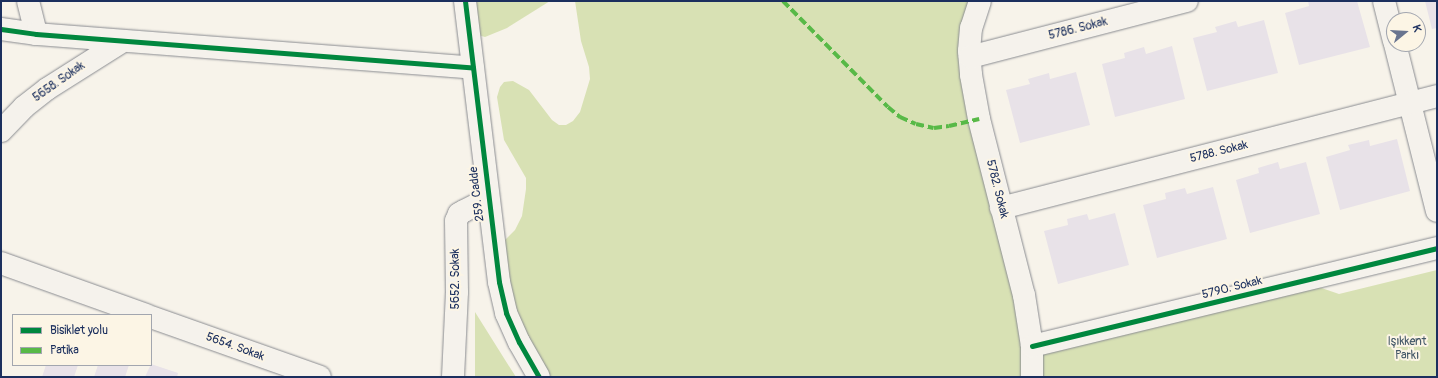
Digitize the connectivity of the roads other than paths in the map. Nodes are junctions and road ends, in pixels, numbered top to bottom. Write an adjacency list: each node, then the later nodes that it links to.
1 (28, 1): 8 (street)
2 (465, 1): 12 (street, 259. Cadde)
3 (980, 1): 11 (street, 5782. Sokak)
4 (1187, 1): 11 (street, 5786. Sokak)
5 (1384, 1): 6 (street)
6 (1387, 12)
7 (1, 30): 8 (street)
8 (36, 34): 9 (street)
9 (122, 41): 12 (street); 15 (street, 5658. Sokak)
10 (1397, 52): 14 (street)
11 (970, 57): 17 (street, 5782. Sokak)
12 (473, 68): 16 (street, 259. Cadde)
13 (1437, 96): 14 (street, 5788. Sokak)
14 (1410, 103): 17 (street, 5788. Sokak); 18 (street)
15 (1, 131)
16 (488, 199): 25 (street, 5652. Sokak); 26 (street, 259. Cadde)
17 (1001, 208): 23 (street, 5782. Sokak)
18 (1437, 211)
19 (1437, 248): 23 (street, 5790. Sokak)
20 (1, 263): 21 (street)
21 (143, 314)
22 (152, 317): 24 (street, 5654. Sokak)
23 (1032, 346): 27 (street, 5782. Sokak)
24 (320, 377)
25 (453, 377)
26 (539, 377)
27 (1032, 377)

